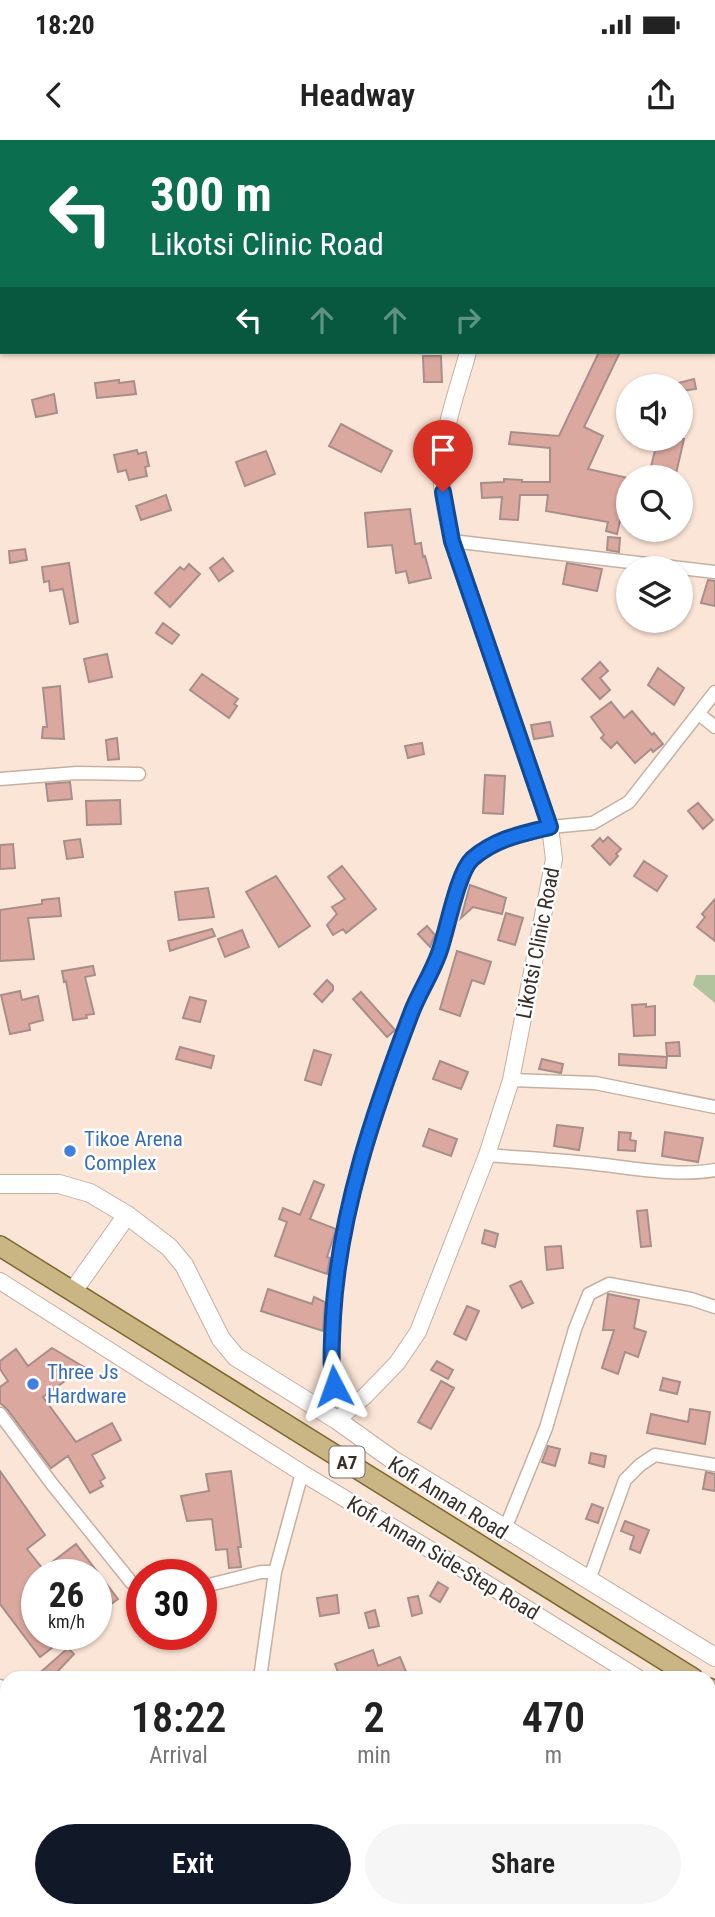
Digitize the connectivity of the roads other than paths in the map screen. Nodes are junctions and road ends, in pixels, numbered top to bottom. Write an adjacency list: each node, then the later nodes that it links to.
1 (467, 354): 2 (street, Likotsi Clinic Road)
2 (452, 541): 3 (street); 9 (street, Likotsi Clinic Road)
3 (715, 572)
4 (715, 692): 5 (street)
5 (699, 714): 6 (street); 9 (street)
6 (715, 727)
7 (139, 774): 8 (street)
8 (0, 779)
9 (550, 827): 10 (street, Likotsi Clinic Road); 20 (street)
10 (511, 1080): 11 (street); 12 (street, Likotsi Clinic Road)
11 (715, 1107)
12 (487, 1155): 13 (street); 20 (street, Likotsi Clinic Road)
13 (715, 1170)
14 (0, 1184): 15 (main road)
15 (127, 1216): 18 (main road); 22 (main road)
16 (0, 1246): 18 (main road, Kofi Annan Road / A7)
17 (0, 1281): 24 (street, Kofi Annan Side-Step Road)
18 (73, 1291): 33 (main road, Kofi Annan Road / A7)
19 (715, 1307): 25 (street)
20 (352, 1407): 22 (street, Likotsi Clinic Road)
21 (0, 1413): 27 (street)
22 (337, 1420): 25 (main road)
23 (715, 1465): 28 (street)
24 (302, 1473): 26 (street); 32 (street, Kofi Annan Side-Step Road)
25 (505, 1529): 28 (main road)
26 (275, 1572): 29 (street); 31 (street)
27 (126, 1576)
28 (589, 1580): 30 (main road)
29 (217, 1583)
30 (715, 1657)
31 (261, 1671)
32 (627, 1671)
33 (682, 1671)

